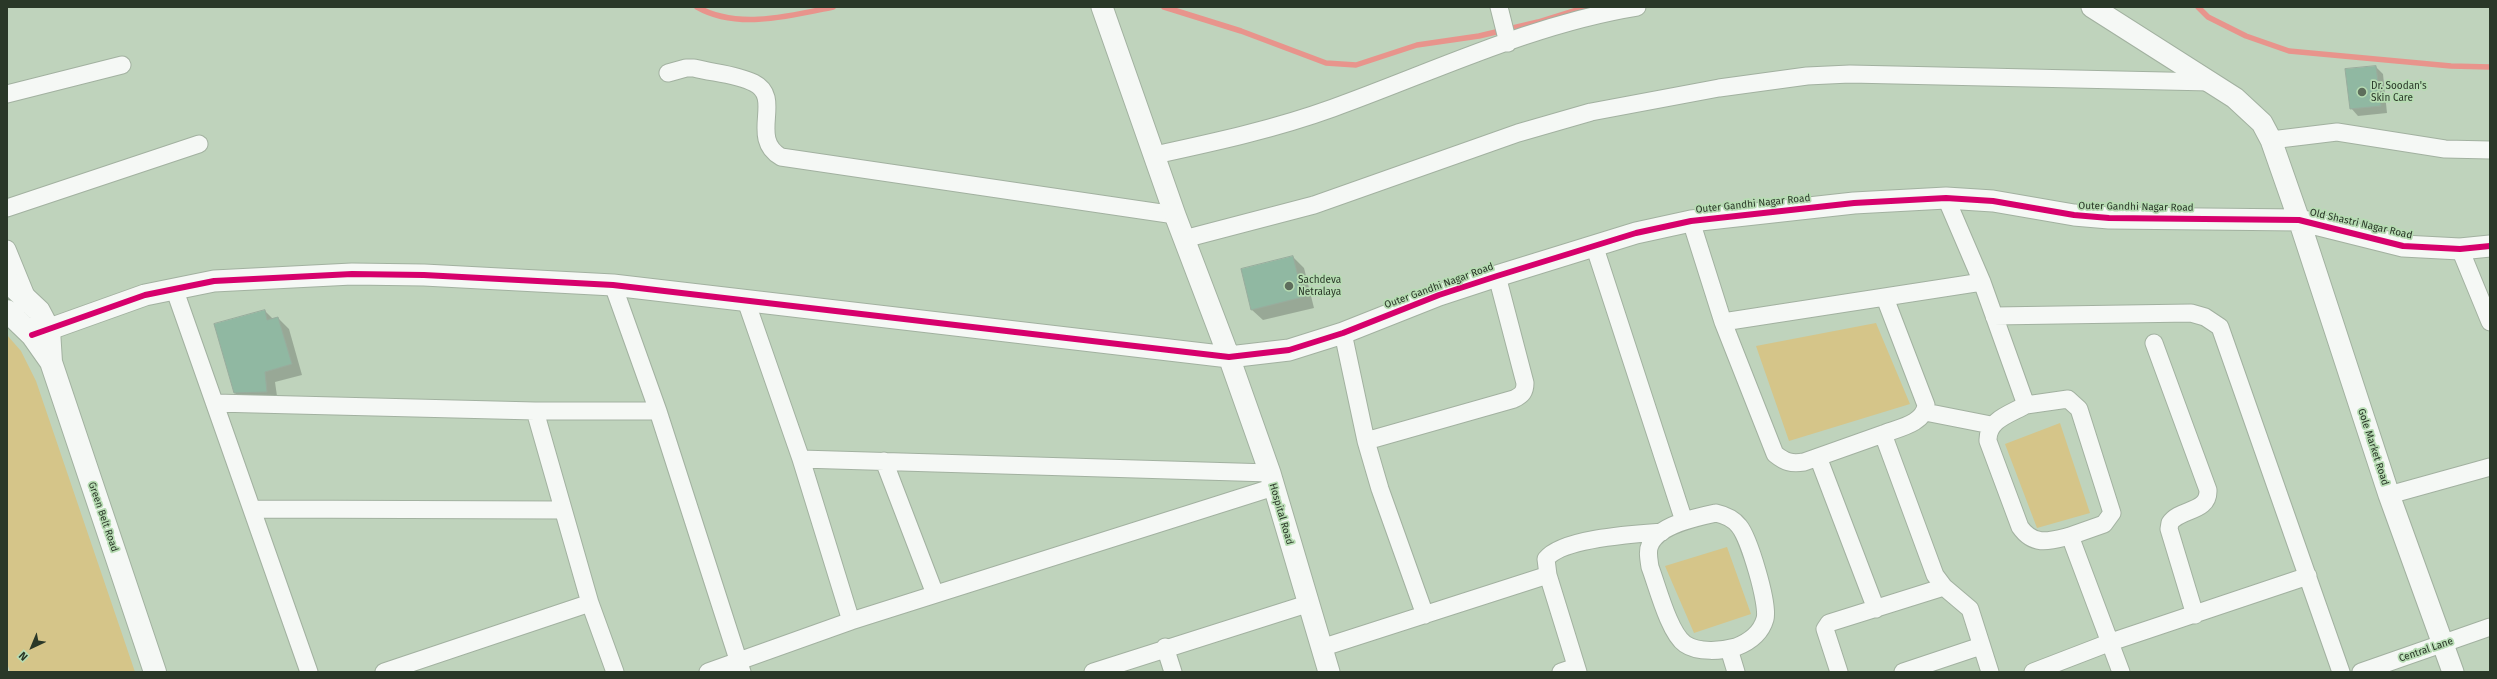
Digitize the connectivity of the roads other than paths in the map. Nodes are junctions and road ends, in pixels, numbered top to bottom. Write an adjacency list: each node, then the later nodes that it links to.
1 (1499, 7): 5 (street)
2 (1637, 7): 5 (street)
3 (2092, 7): 8 (street, Gole Market Road)
4 (1103, 9): 13 (street, Hospital Road)
5 (1507, 39): 13 (street)
6 (122, 65): 9 (street)
7 (668, 73): 16 (street)
8 (2211, 82): 10 (street, Gole Market Road); 19 (street)
9 (7, 94)
10 (2271, 140): 12 (street); 17 (street, Gole Market Road)
11 (199, 144): 15 (street)
12 (2490, 150)
13 (1155, 155): 16 (street, Hospital Road)
14 (1946, 198): 17 (street, Outer Gandhi Nagar Road); 18 (street, Outer Gandhi Nagar Road); 26 (street)
15 (7, 208)
16 (1175, 215): 19 (street, Hospital Road)
17 (2299, 220): 23 (street, Old Shastri Nagar Road); 53 (street, Gole Market Road)
18 (1691, 221): 20 (street, Outer Gandhi Nagar Road); 34 (street)
19 (1184, 239): 39 (street, Hospital Road)
20 (1594, 245): 24 (street, Outer Gandhi Nagar Road); 56 (street)
21 (2490, 246): 23 (street, Old Shastri Nagar Road)
22 (7, 249): 29 (street)
23 (2460, 249): 35 (street)
24 (1497, 276): 37 (street, Outer Gandhi Nagar Road); 47 (street)
25 (7, 281): 29 (main road)
26 (1982, 282): 30 (street); 33 (street)
27 (613, 285): 28 (street, Outer Gandhi Nagar Road); 31 (street, Outer Gandhi Nagar Road); 43 (street)
28 (174, 288): 36 (street, Outer Gandhi Nagar Road); 40 (street)
29 (27, 298): 36 (main road)
30 (1885, 298): 34 (street); 44 (street)
31 (746, 301): 39 (street, Outer Gandhi Nagar Road); 49 (street)
32 (7, 311): 36 (main road)
33 (1994, 316): 41 (street); 60 (street)
34 (1723, 322): 48 (street)
35 (2490, 322)
36 (41, 333): 78 (main road, Green Belt Road)
37 (1343, 333): 39 (street, Outer Gandhi Nagar Road); 47 (street)
38 (2154, 342): 67 (street)
39 (1229, 357): 52 (street, Hospital Road)
40 (215, 402): 42 (street); 54 (street)
41 (2026, 406): 45 (street); 58 (street)
42 (535, 411): 43 (street); 55 (street)
43 (658, 411): 76 (street)
44 (1925, 412): 45 (street); 46 (street)
45 (1991, 425): 58 (street)
46 (1883, 434): 48 (street); 61 (street)
47 (1366, 441): 66 (street)
48 (1818, 456): 65 (street)
49 (801, 459): 50 (street); 68 (street)
50 (884, 461): 52 (street); 62 (street)
51 (2490, 467): 53 (street)
52 (1272, 480): 62 (street); 64 (street, Hospital Road)
53 (2389, 495): 71 (street, Gole Market Road)
54 (253, 509): 55 (street); 79 (street)
55 (563, 510): 63 (street)
56 (1684, 520): 57 (street); 75 (street)
57 (1662, 532): 59 (street); 75 (street)
58 (2070, 536): 70 (street)
59 (1548, 574): 66 (street); 77 (street)
60 (2308, 576): 67 (street); 92 (street)
61 (1944, 586): 65 (street); 72 (street)
62 (935, 594): 68 (street)
63 (590, 603): 80 (street); 81 (street)
64 (1307, 604): 73 (street); 74 (street, Hospital Road)
65 (1876, 609): 87 (street)
66 (1425, 616): 74 (street)
67 (2195, 616): 70 (street)
68 (851, 621): 76 (street)
69 (2490, 627): 71 (street, Central Lane)
70 (2111, 642): 90 (street); 91 (street)
71 (2443, 643): 93 (street, Central Lane); 94 (street, Gole Market Road)
72 (1981, 646): 88 (street); 89 (street)
73 (1165, 647): 83 (street); 84 (street)
74 (1322, 648): 85 (street, Hospital Road)
75 (1729, 649): 86 (street)
76 (740, 667): 82 (street)
77 (1572, 670)
78 (154, 672)
79 (309, 672)
80 (384, 672)
81 (615, 672)
82 (708, 672)
83 (1093, 672)
84 (1173, 672)
85 (1330, 672)
86 (1736, 672)
87 (1839, 672)
88 (1903, 672)
89 (1990, 672)
90 (2033, 672)
91 (2121, 672)
92 (2341, 672)
93 (2361, 672)
94 (2453, 672)

